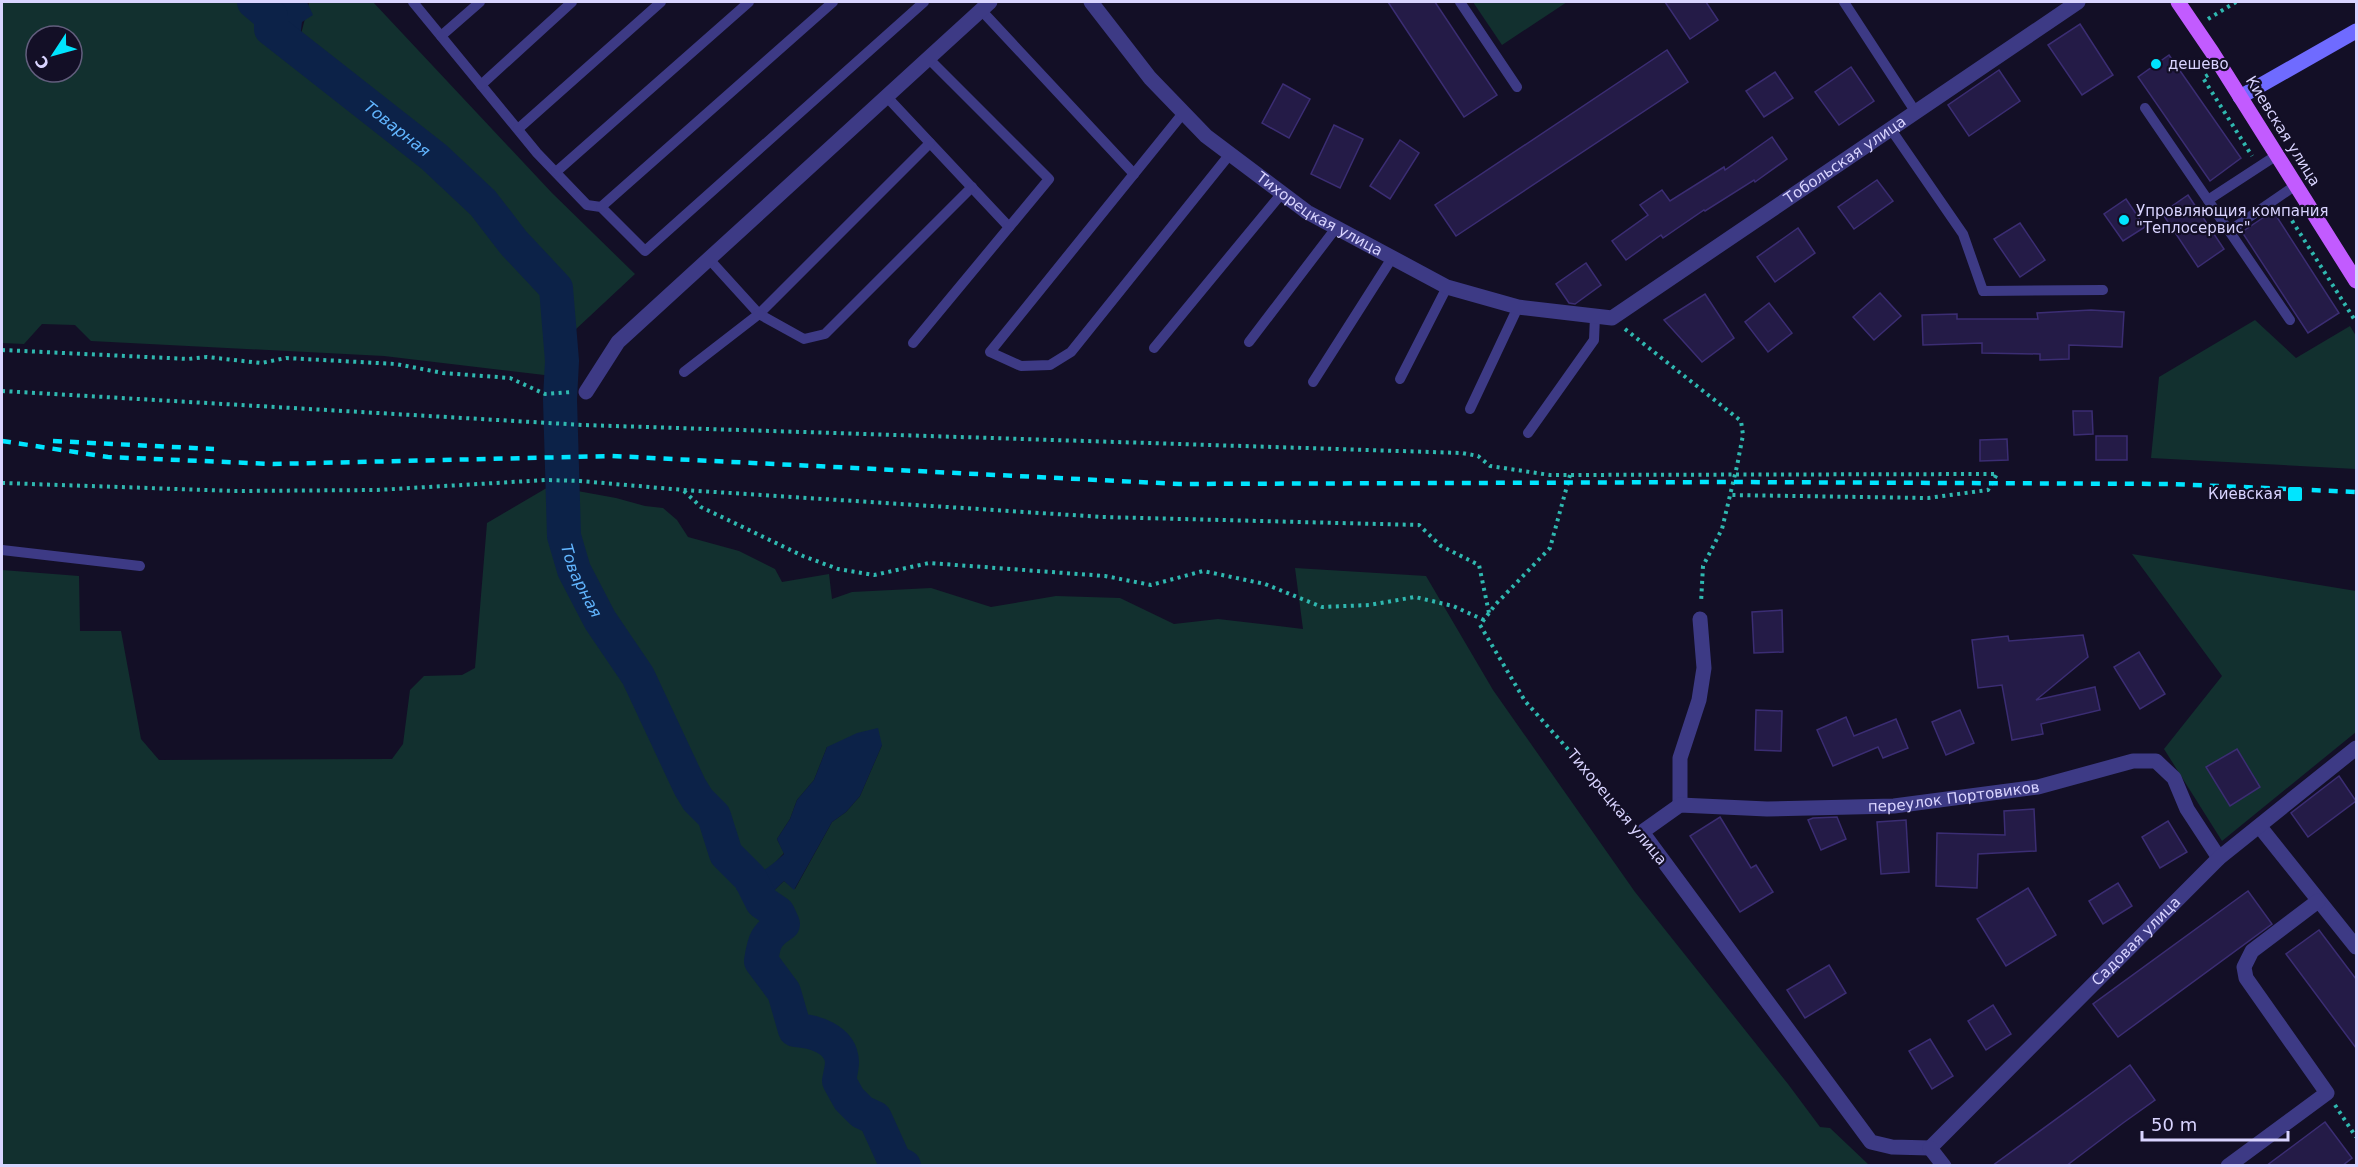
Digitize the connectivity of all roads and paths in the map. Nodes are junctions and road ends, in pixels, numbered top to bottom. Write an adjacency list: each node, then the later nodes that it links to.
1 (413, 2): 17 (lane)
2 (480, 2): 17 (lane)
3 (572, 2): 19 (lane)
4 (661, 2): 27 (lane)
5 (749, 2): 31 (lane)
6 (833, 2): 37 (lane)
7 (924, 2): 37 (lane)
8 (1090, 2): 25 (street, Тихорецкая улица)
9 (1460, 2): 20 (lane)
10 (1844, 2): 24 (lane)
11 (2078, 2): 24 (street, Тобольская улица)
12 (2178, 2): 22 (main road, Киевская улица)
13 (2236, 2): 15 (path)
14 (985, 6): 18 (street); 32 (lane)
15 (2206, 20)
16 (2356, 31): 22 (street)
17 (441, 36): 19 (lane)
18 (928, 58): 21 (street); 38 (lane)
19 (481, 85): 27 (lane)
20 (1517, 87)
21 (886, 96): 28 (lane); 42 (street)
22 (2240, 98): 30 (main road, Киевская улица)
23 (2145, 108): 36 (lane)
24 (1915, 111): 26 (street, Тобольская улица)
25 (1184, 112): 29 (street, Тихорецкая улица); 32 (lane)
26 (1890, 128): 45 (lane); 49 (street, Тобольская улица)
27 (518, 129): 31 (lane)
28 (930, 143): 34 (lane); 47 (lane)
29 (1230, 154): 32 (lane); 35 (street, Тихорецкая улица)
30 (2277, 155): 33 (main road, Киевская улица); 36 (lane)
31 (556, 172): 37 (lane)
32 (1134, 174)
33 (2296, 185): 40 (lane); 43 (main road, Киевская улица)
34 (972, 187): 38 (lane); 47 (lane)
35 (1282, 194): 39 (street, Тихорецкая улица); 53 (lane)
36 (2208, 200): 40 (lane)
37 (601, 207)
38 (1009, 227): 52 (lane)
39 (1336, 228): 41 (street, Тихорецкая улица); 51 (lane)
40 (2229, 231): 50 (lane)
41 (1392, 258): 44 (street, Тихорецкая улица); 57 (lane)
42 (709, 259): 47 (lane); 59 (street)
43 (2356, 281)
44 (1447, 287): 46 (street, Тихорецкая улица); 56 (lane)
45 (2103, 290)
46 (1518, 307): 48 (street, Тихорецкая улица); 60 (lane)
47 (759, 314): 55 (lane)
48 (1595, 316): 49 (street, Тихорецкая улица); 61 (lane)
49 (1612, 318): 62 (path)
50 (2290, 320)
51 (1249, 342)
52 (913, 343)
53 (1154, 348)
54 (2, 350): 59 (path)
55 (684, 372)
56 (1400, 379)
57 (1313, 382)
58 (2, 392): 63 (path)
59 (579, 392)
60 (1470, 409)
61 (1528, 433)
62 (1735, 474): 63 (path); 66 (path); 66 (path)
63 (1570, 475): 69 (path)
64 (2, 483): 65 (path)
65 (684, 490): 69 (path); 71 (path)
66 (1729, 495): 70 (path)
67 (2, 550): 68 (lane)
68 (140, 566)
69 (1489, 613): 71 (path)
70 (1700, 619): 73 (street)
71 (1484, 620): 75 (path, Тихорецкая улица)
72 (2356, 748): 74 (street, Садовая улица)
73 (1680, 805): 75 (street); 76 (street, переулок Портовиков)
74 (2260, 827): 76 (street, Садовая улица); 77 (street)
75 (1642, 832): 81 (street, Тихорецкая улица)
76 (2219, 858): 81 (street, Садовая улица)
77 (2318, 901): 78 (street); 79 (street)
78 (2356, 947)
79 (2327, 1093): 80 (path); 83 (street)
80 (2356, 1137)
81 (1930, 1148): 82 (street)
82 (1944, 1166)
83 (2228, 1166)

